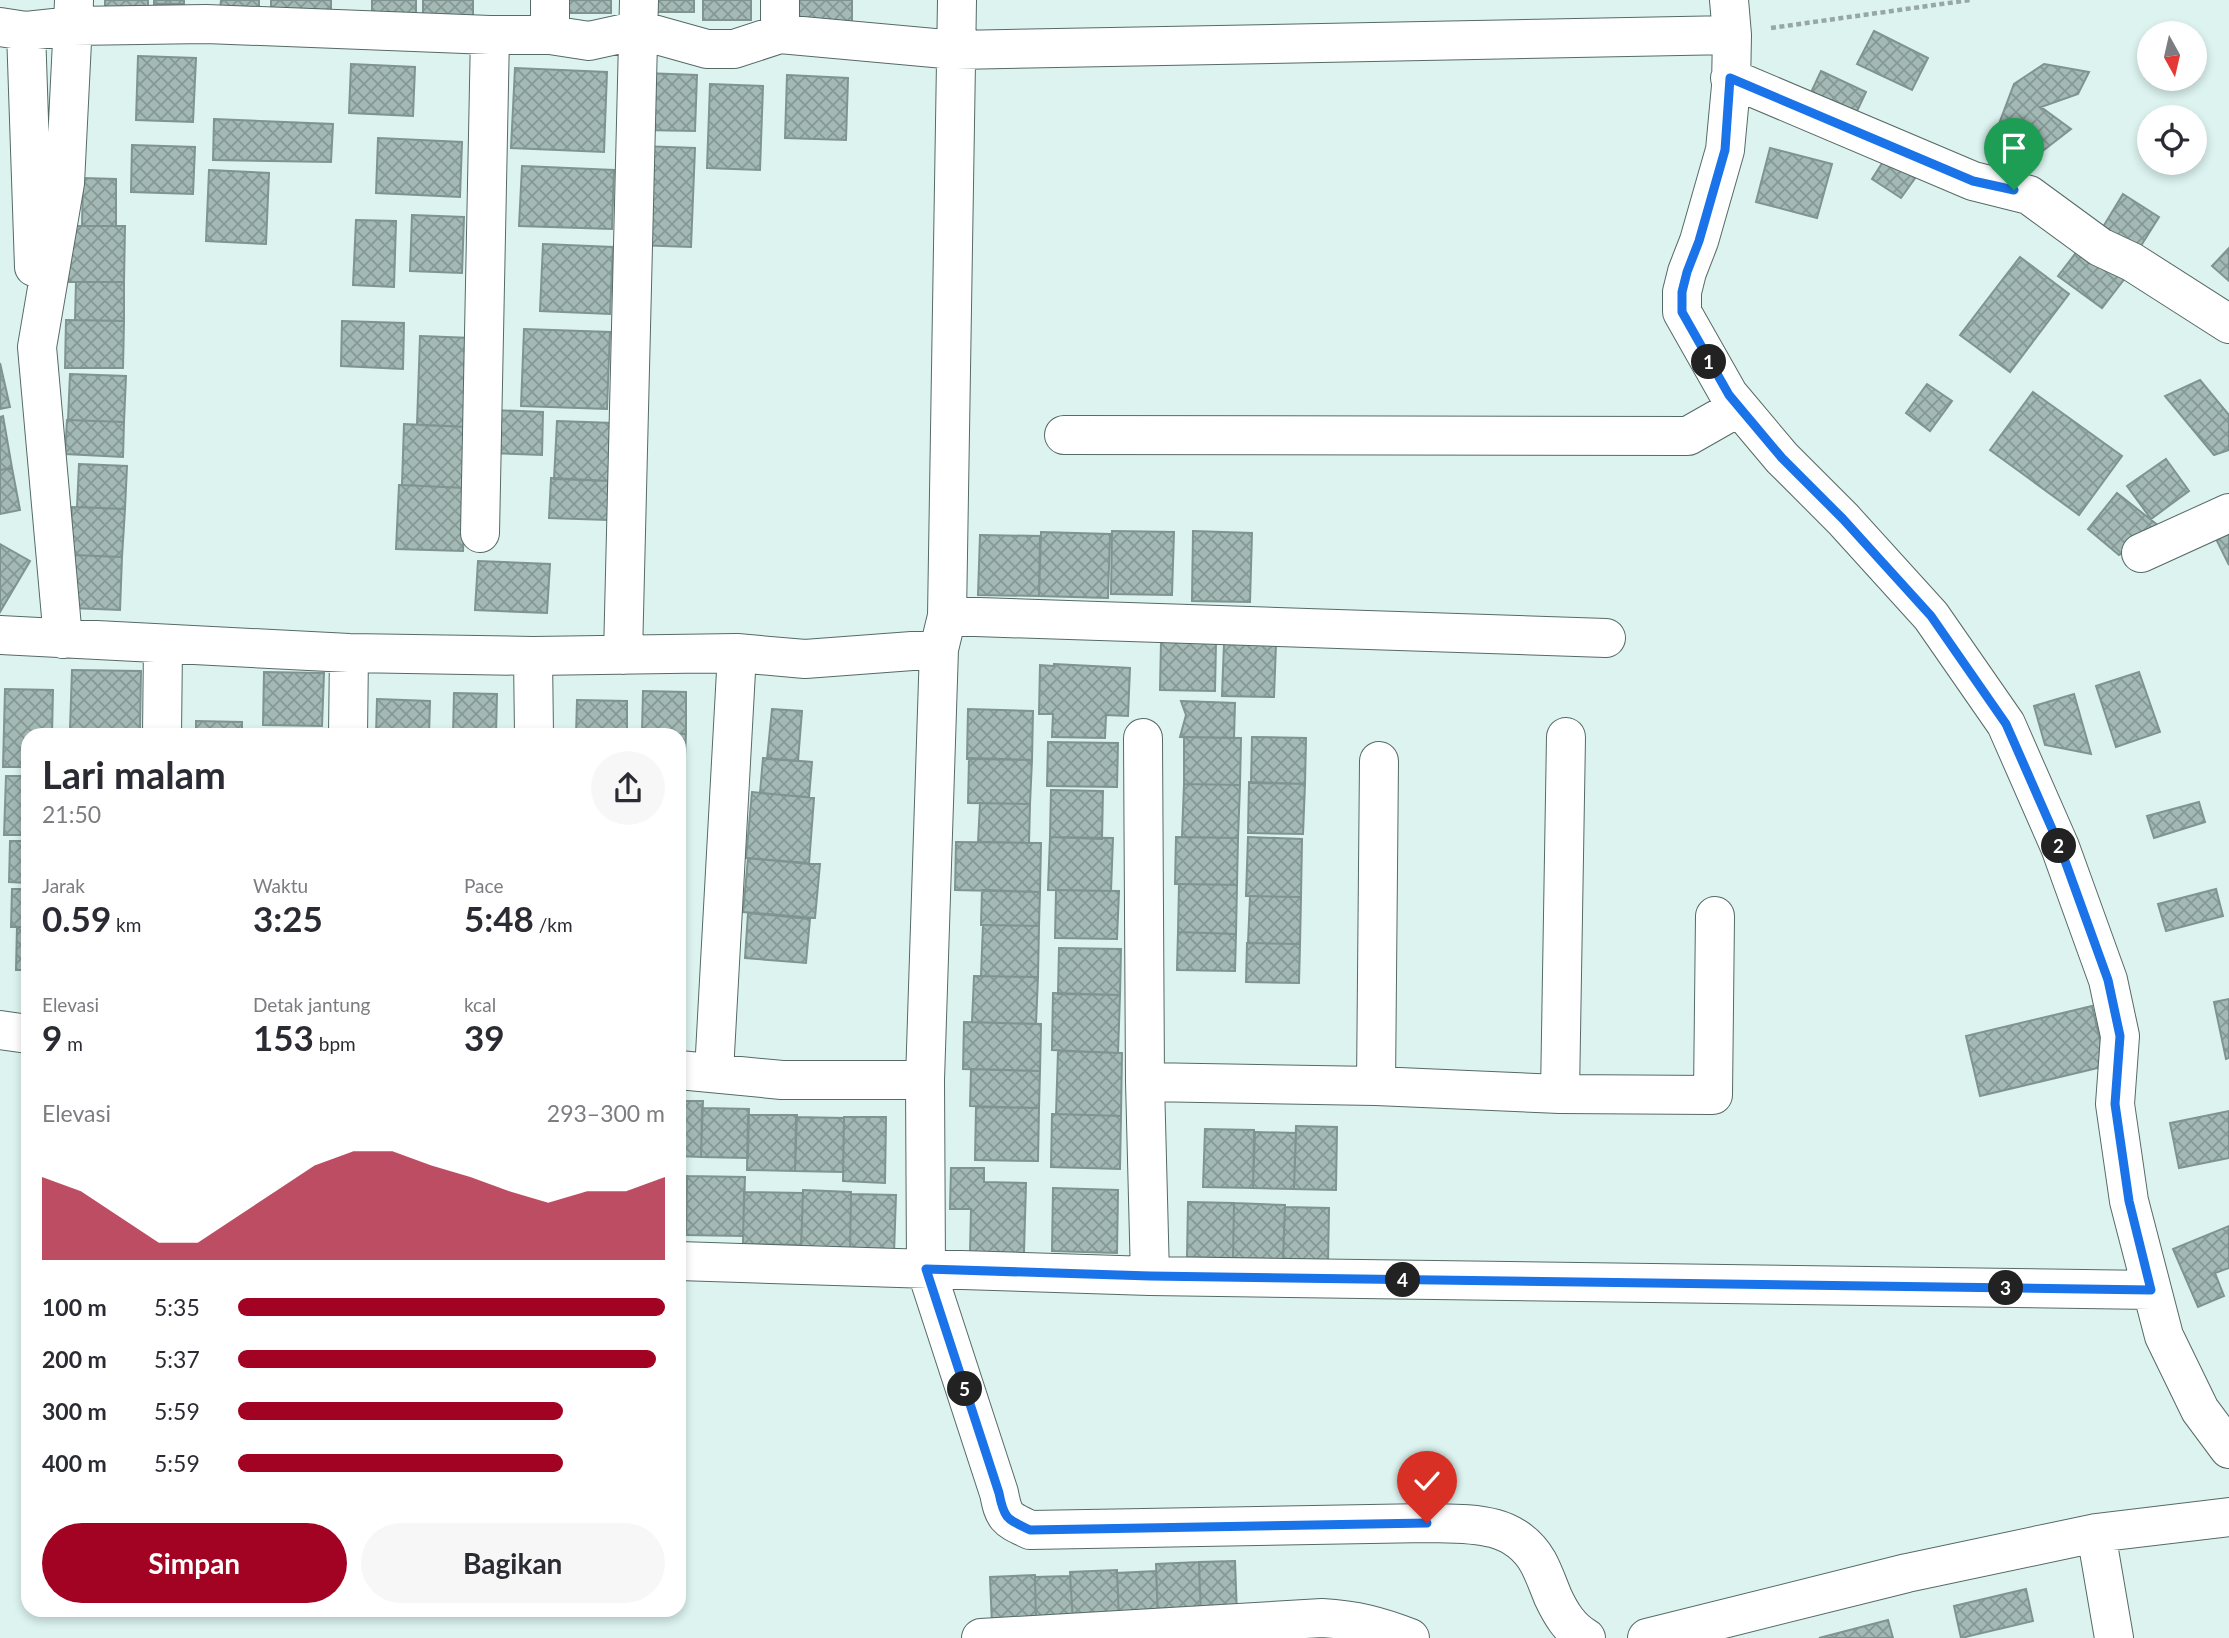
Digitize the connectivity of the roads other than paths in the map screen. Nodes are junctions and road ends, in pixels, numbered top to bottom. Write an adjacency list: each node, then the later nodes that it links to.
1 (957, 0): 11 (street)
2 (207, 12): 3 (street); 4 (street)
3 (74, 13): 9 (street); 14 (street)
4 (357, 15): 10 (street)
5 (639, 15): 6 (street); 7 (street); 27 (street)
6 (550, 17): 10 (street)
7 (780, 17): 11 (street)
8 (1731, 17): 11 (street); 12 (street)
9 (13, 29): 14 (street)
10 (490, 35): 18 (street)
11 (956, 50): 20 (street)
12 (1730, 78): 13 (street); 15 (street)
13 (2229, 324)
14 (37, 347): 23 (street)
15 (1739, 407): 16 (street); 46 (street)
16 (1064, 435)
17 (2229, 513): 19 (street)
18 (480, 533)
19 (2141, 553)
20 (943, 632): 22 (street); 26 (street); 39 (street)
21 (0, 635): 23 (street)
22 (1606, 638)
23 (63, 639): 24 (street)
24 (163, 645): 25 (street); 29 (street)
25 (349, 653): 28 (street); 30 (street)
26 (737, 653): 27 (street); 38 (street)
27 (623, 655): 28 (street)
28 (533, 656): 31 (street)
29 (162, 728)
30 (348, 728)
31 (534, 728)
32 (1566, 737): 42 (street)
33 (1143, 738): 40 (street)
34 (1379, 761): 41 (street)
35 (1716, 916): 42 (street)
36 (0, 1030): 37 (street)
37 (21, 1033)
38 (697, 1071): 39 (street)
39 (925, 1080): 44 (street)
40 (1145, 1082): 41 (street); 45 (street)
41 (1376, 1086): 42 (street)
42 (1560, 1094)
43 (686, 1261): 44 (street)
44 (926, 1269): 45 (street); 52 (street)
45 (1150, 1276): 46 (street)
46 (2151, 1290): 47 (street)
47 (2229, 1449)
48 (2229, 1517): 49 (street)
49 (2096, 1532): 53 (street); 54 (street)
50 (981, 1638): 51 (street)
51 (1410, 1638)
52 (1586, 1638)
53 (1647, 1638)
54 (2114, 1638)

